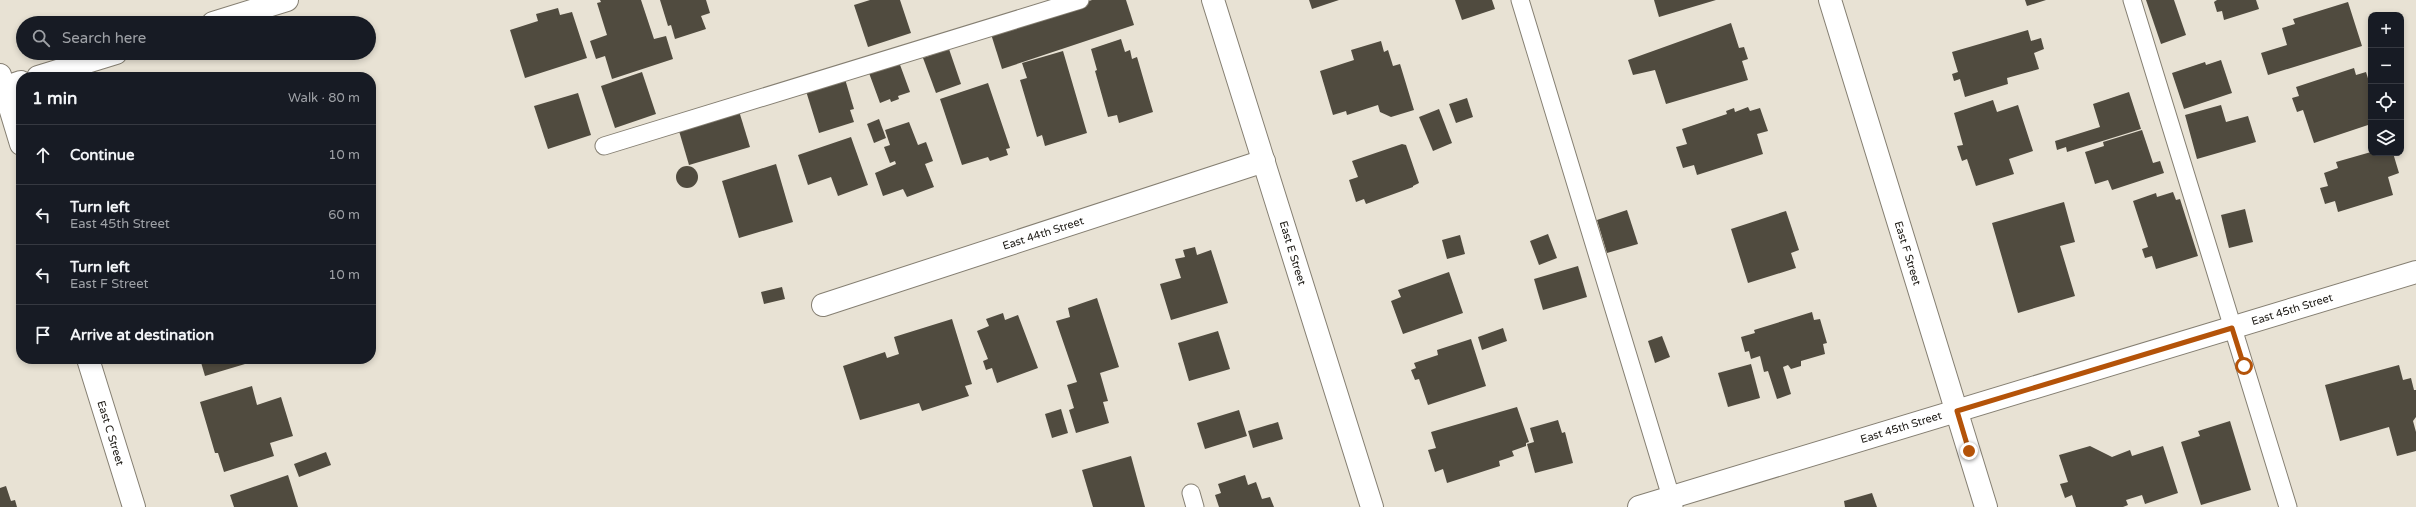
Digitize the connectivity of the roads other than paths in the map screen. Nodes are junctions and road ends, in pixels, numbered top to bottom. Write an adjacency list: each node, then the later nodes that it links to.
1 (287, 0): 7 (street)
2 (1080, 0): 12 (lane)
3 (1213, 0): 13 (street, East E Street)
4 (1520, 0): 19 (lane)
5 (1830, 0): 18 (street, East F Street)
6 (2132, 0): 16 (lane)
7 (236, 16)
8 (93, 60): 9 (street)
9 (54, 72)
10 (6, 84): 11 (street)
11 (16, 124)
12 (604, 146)
13 (1264, 161): 15 (street, East 44th Street); 21 (street, East E Street)
14 (2416, 272): 16 (street, East 45th Street)
15 (823, 305)
16 (2232, 328): 18 (street, East 45th Street); 24 (lane)
17 (90, 364): 20 (street, East C Street)
18 (1957, 411): 19 (street, East 45th Street); 23 (street, East F Street)
19 (1673, 502): 22 (street, East 45th Street)
20 (134, 507)
21 (1372, 507)
22 (1639, 507)
23 (1986, 507)
24 (2288, 507)

